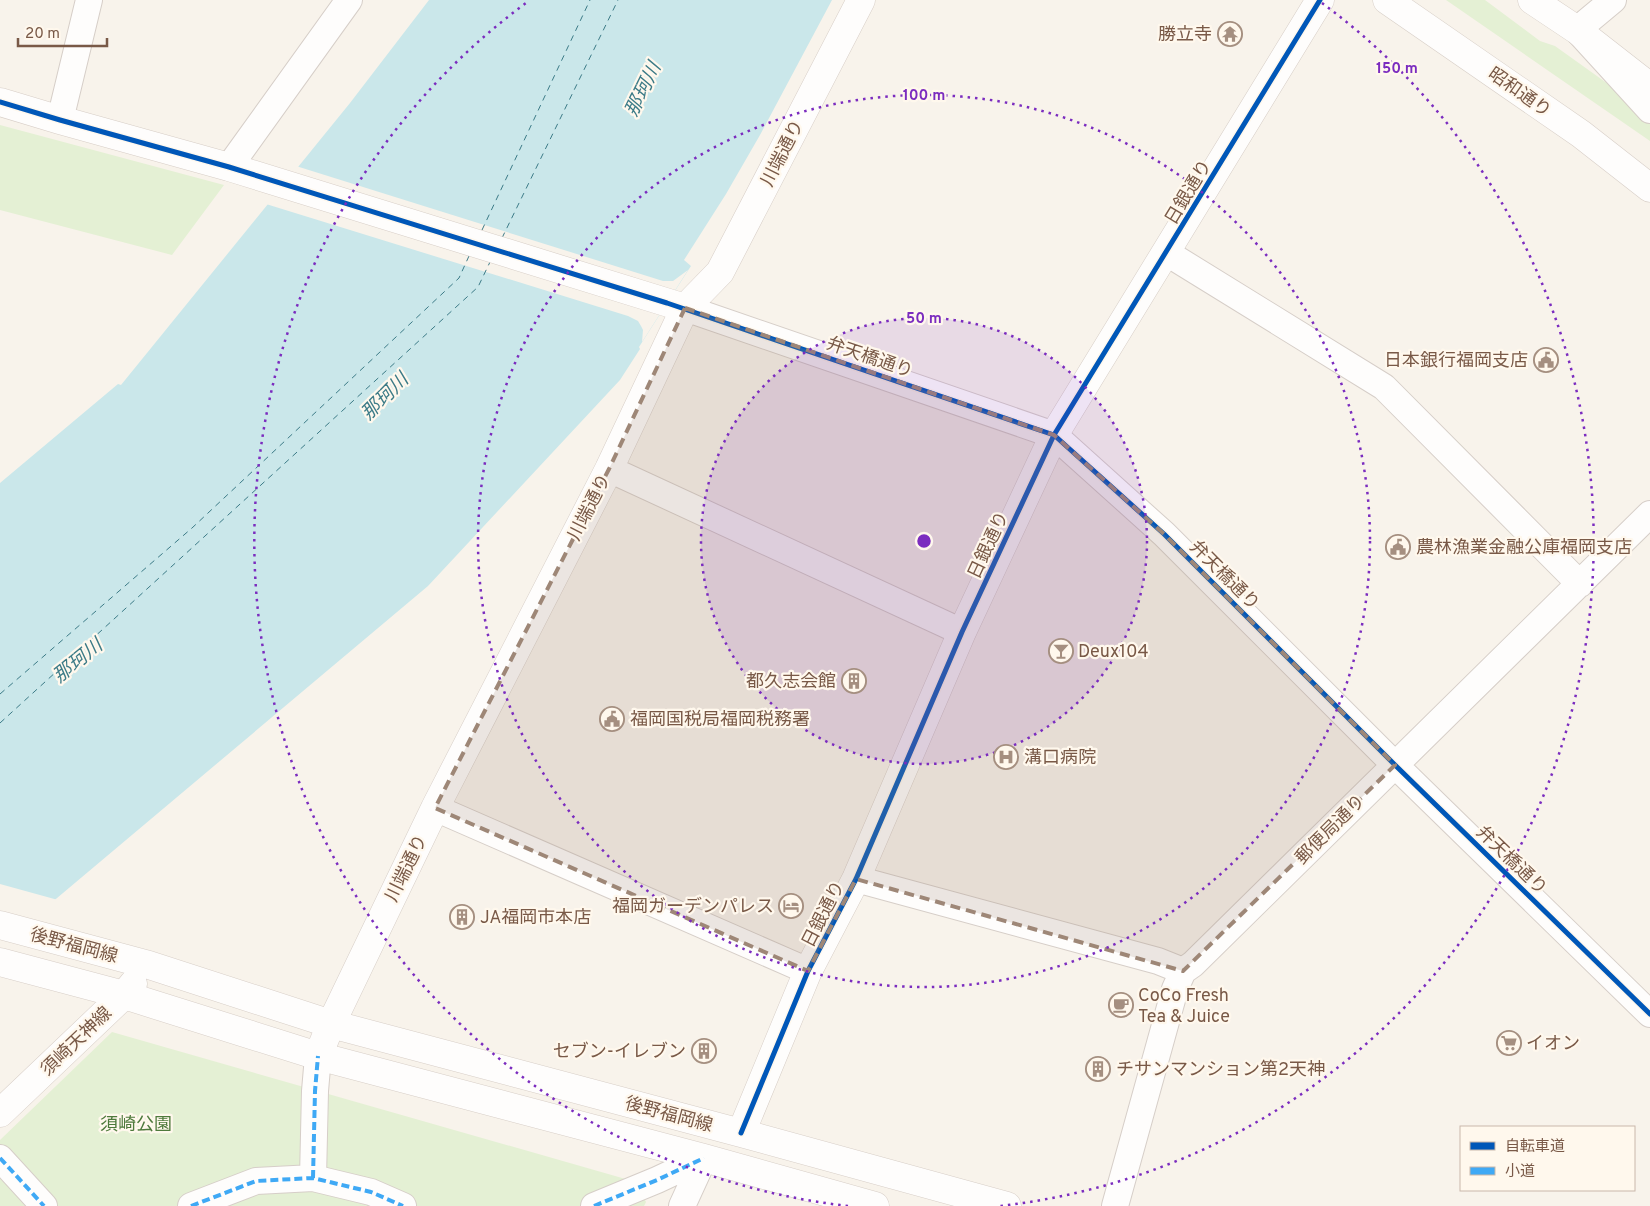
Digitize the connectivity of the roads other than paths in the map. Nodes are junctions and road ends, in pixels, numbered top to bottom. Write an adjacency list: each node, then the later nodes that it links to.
1 (89, 0): 12 (street)
2 (349, 0): 13 (street)
3 (861, 0): 16 (main road, 川端通り)
4 (1320, 0): 15 (main road, 日銀通り)
5 (1386, 0): 14 (main road, 昭和通り)
6 (1532, 0): 8 (main road)
7 (1613, 0): 8 (street)
8 (1577, 30): 9 (main road); 11 (street)
9 (1650, 87)
10 (0, 102): 12 (main road)
11 (1650, 110)
12 (60, 120): 13 (main road)
13 (229, 167): 16 (main road)
14 (1650, 188)
15 (1166, 253): 17 (main road, 日銀通り); 20 (street)
16 (676, 305): 17 (street, 弁天橋通り); 18 (main road, 川端通り)
17 (1054, 435): 21 (main road, 日銀通り); 22 (street, 弁天橋通り)
18 (609, 469): 21 (street); 23 (main road, 川端通り)
19 (1650, 514): 20 (street, 郵便局通り)
20 (1580, 584): 22 (street, 郵便局通り)
21 (962, 632): 24 (main road, 日銀通り)
22 (1395, 765): 29 (street, 郵便局通り); 31 (street, 弁天橋通り)
23 (435, 808): 28 (street); 32 (main road, 川端通り)
24 (856, 879): 28 (main road, 日銀通り); 29 (street)
25 (12, 928): 27 (main road, 後野福岡線)
26 (0, 962): 30 (main road, 後野福岡線)
27 (149, 965): 30 (main road, 須崎天神線); 32 (main road)
28 (808, 971): 35 (main road, 日銀通り)
29 (1183, 971): 46 (street, 郵便局通り)
30 (124, 995): 33 (main road); 34 (main road, 須崎天神線)
31 (1650, 1014)
32 (331, 1024): 33 (main road, 川端通り); 35 (main road, 後野福岡線)
33 (318, 1056): 37 (main road, 後野福岡線); 38 (street)
34 (0, 1113)
35 (741, 1133): 45 (main road, 後野福岡線)
36 (0, 1158): 39 (street)
37 (704, 1158): 42 (street); 43 (street); 44 (main road, 後野福岡線)
38 (313, 1178): 40 (street); 41 (street)
39 (44, 1206)
40 (191, 1206)
41 (403, 1206)
42 (594, 1206)
43 (682, 1206)
44 (875, 1206)
45 (1007, 1206)
46 (1115, 1206)

